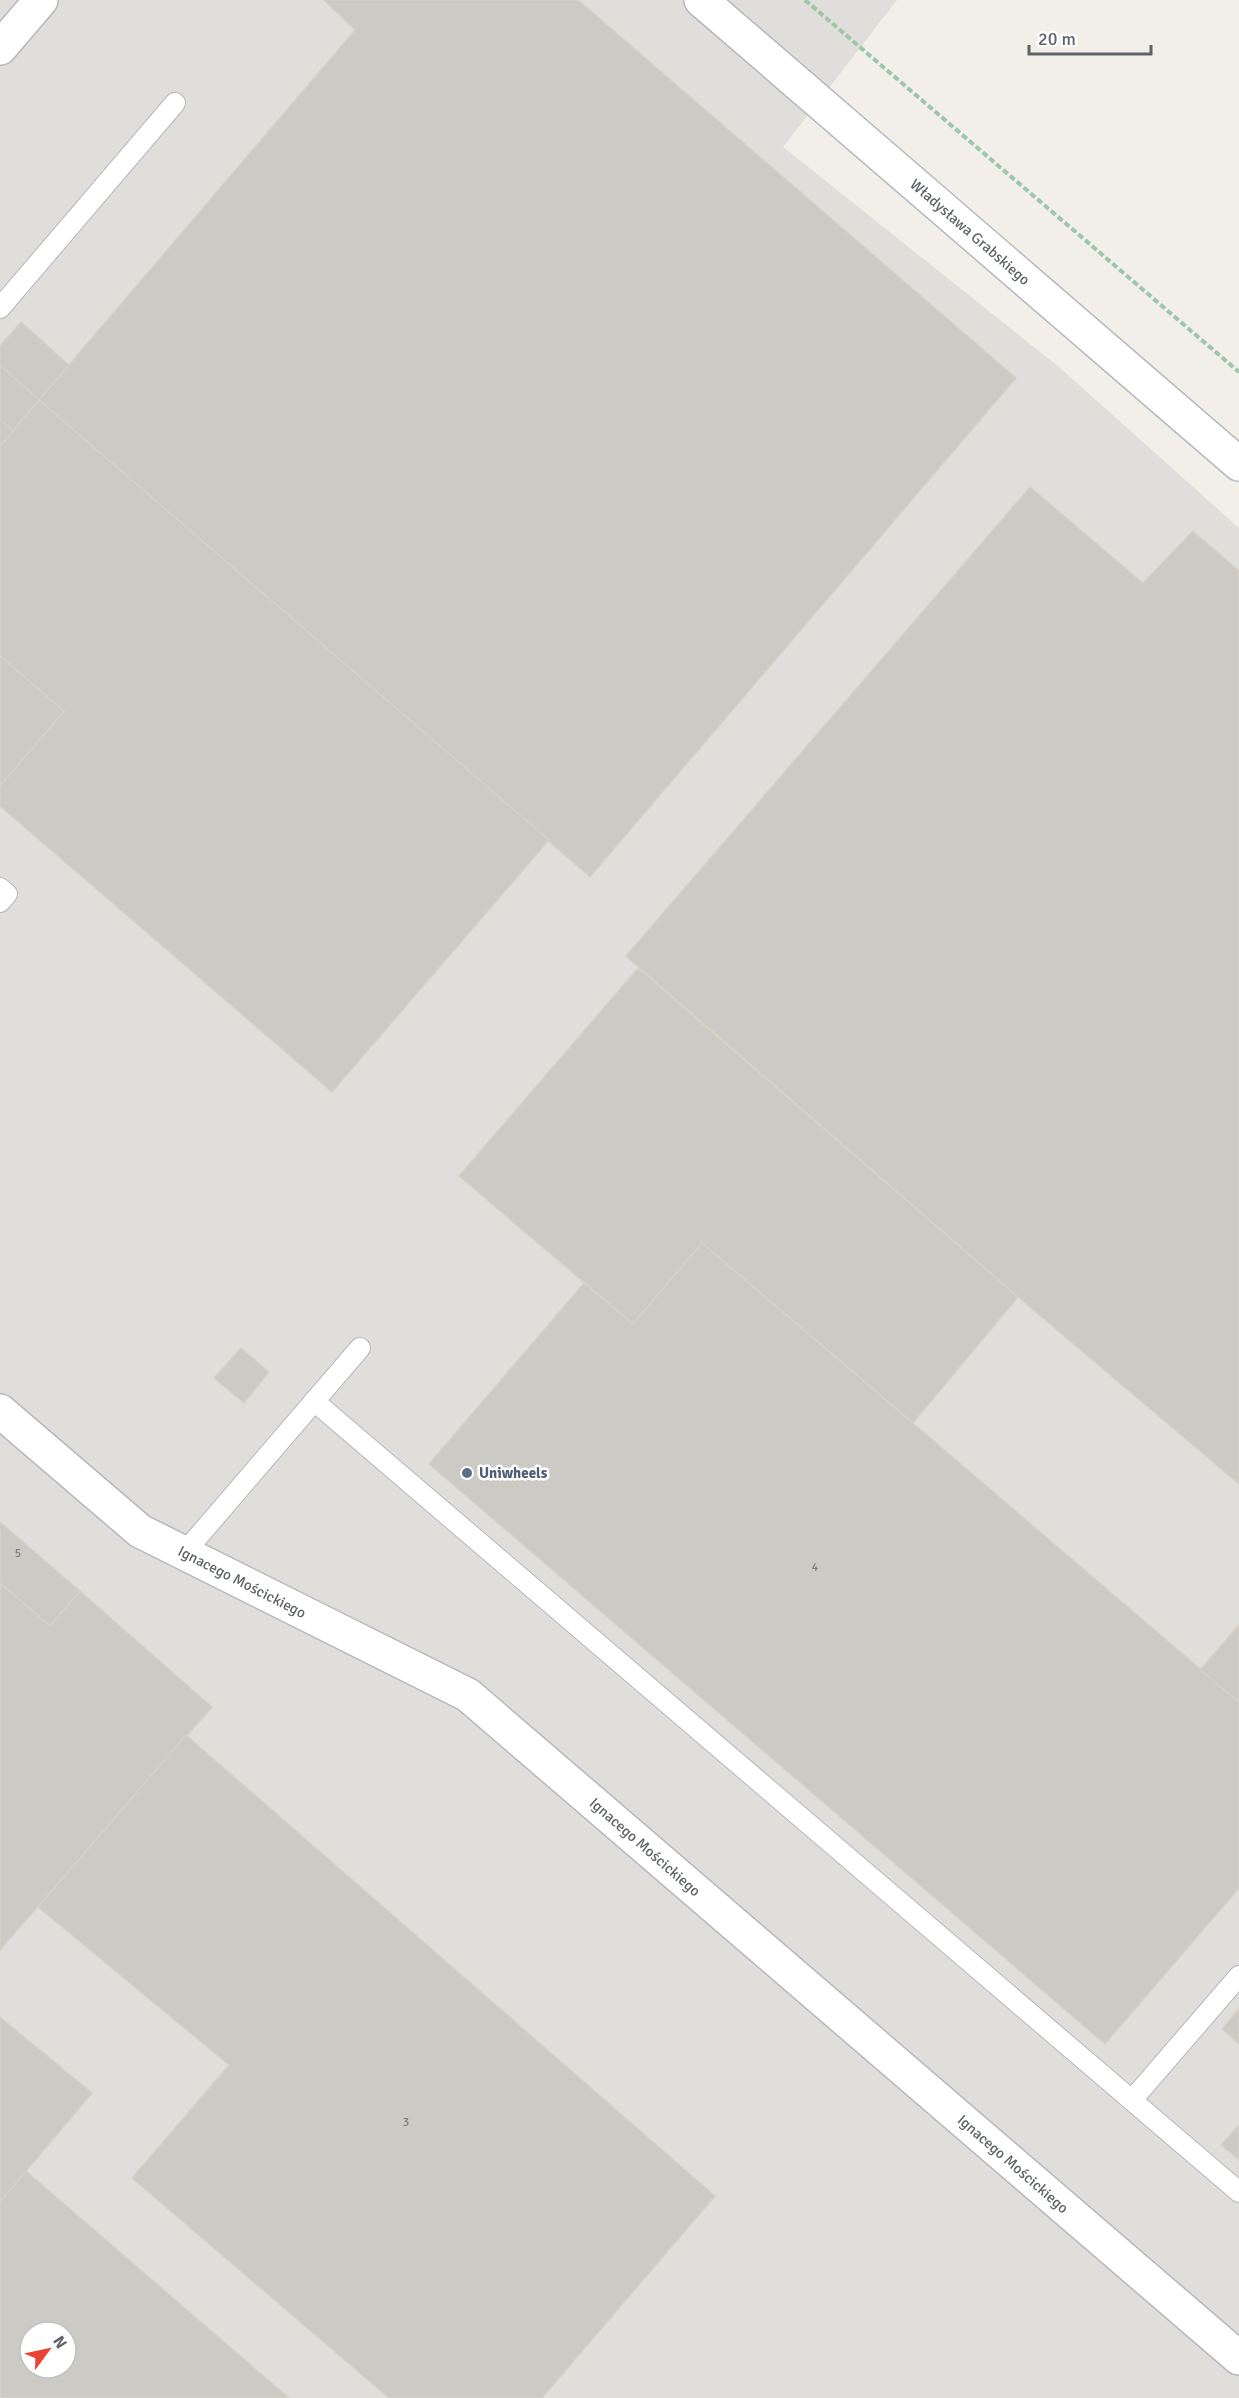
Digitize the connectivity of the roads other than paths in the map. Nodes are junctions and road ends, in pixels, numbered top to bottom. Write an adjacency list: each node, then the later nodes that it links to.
1 (41, 0): 3 (street)
2 (701, 0): 6 (street, Władysława Grabskiego)
3 (0, 48)
4 (175, 103): 5 (lane)
5 (0, 308)
6 (1239, 464)
7 (0, 888): 8 (lane)
8 (0, 902)
9 (360, 1348): 10 (lane)
10 (314, 1401): 12 (lane); 14 (lane)
11 (0, 1411): 12 (street, Ignacego Mościckiego)
12 (184, 1553): 16 (street, Ignacego Mościckiego)
13 (1239, 1976): 14 (lane)
14 (1132, 2100): 15 (lane)
15 (1239, 2192)
16 (1239, 2358)

